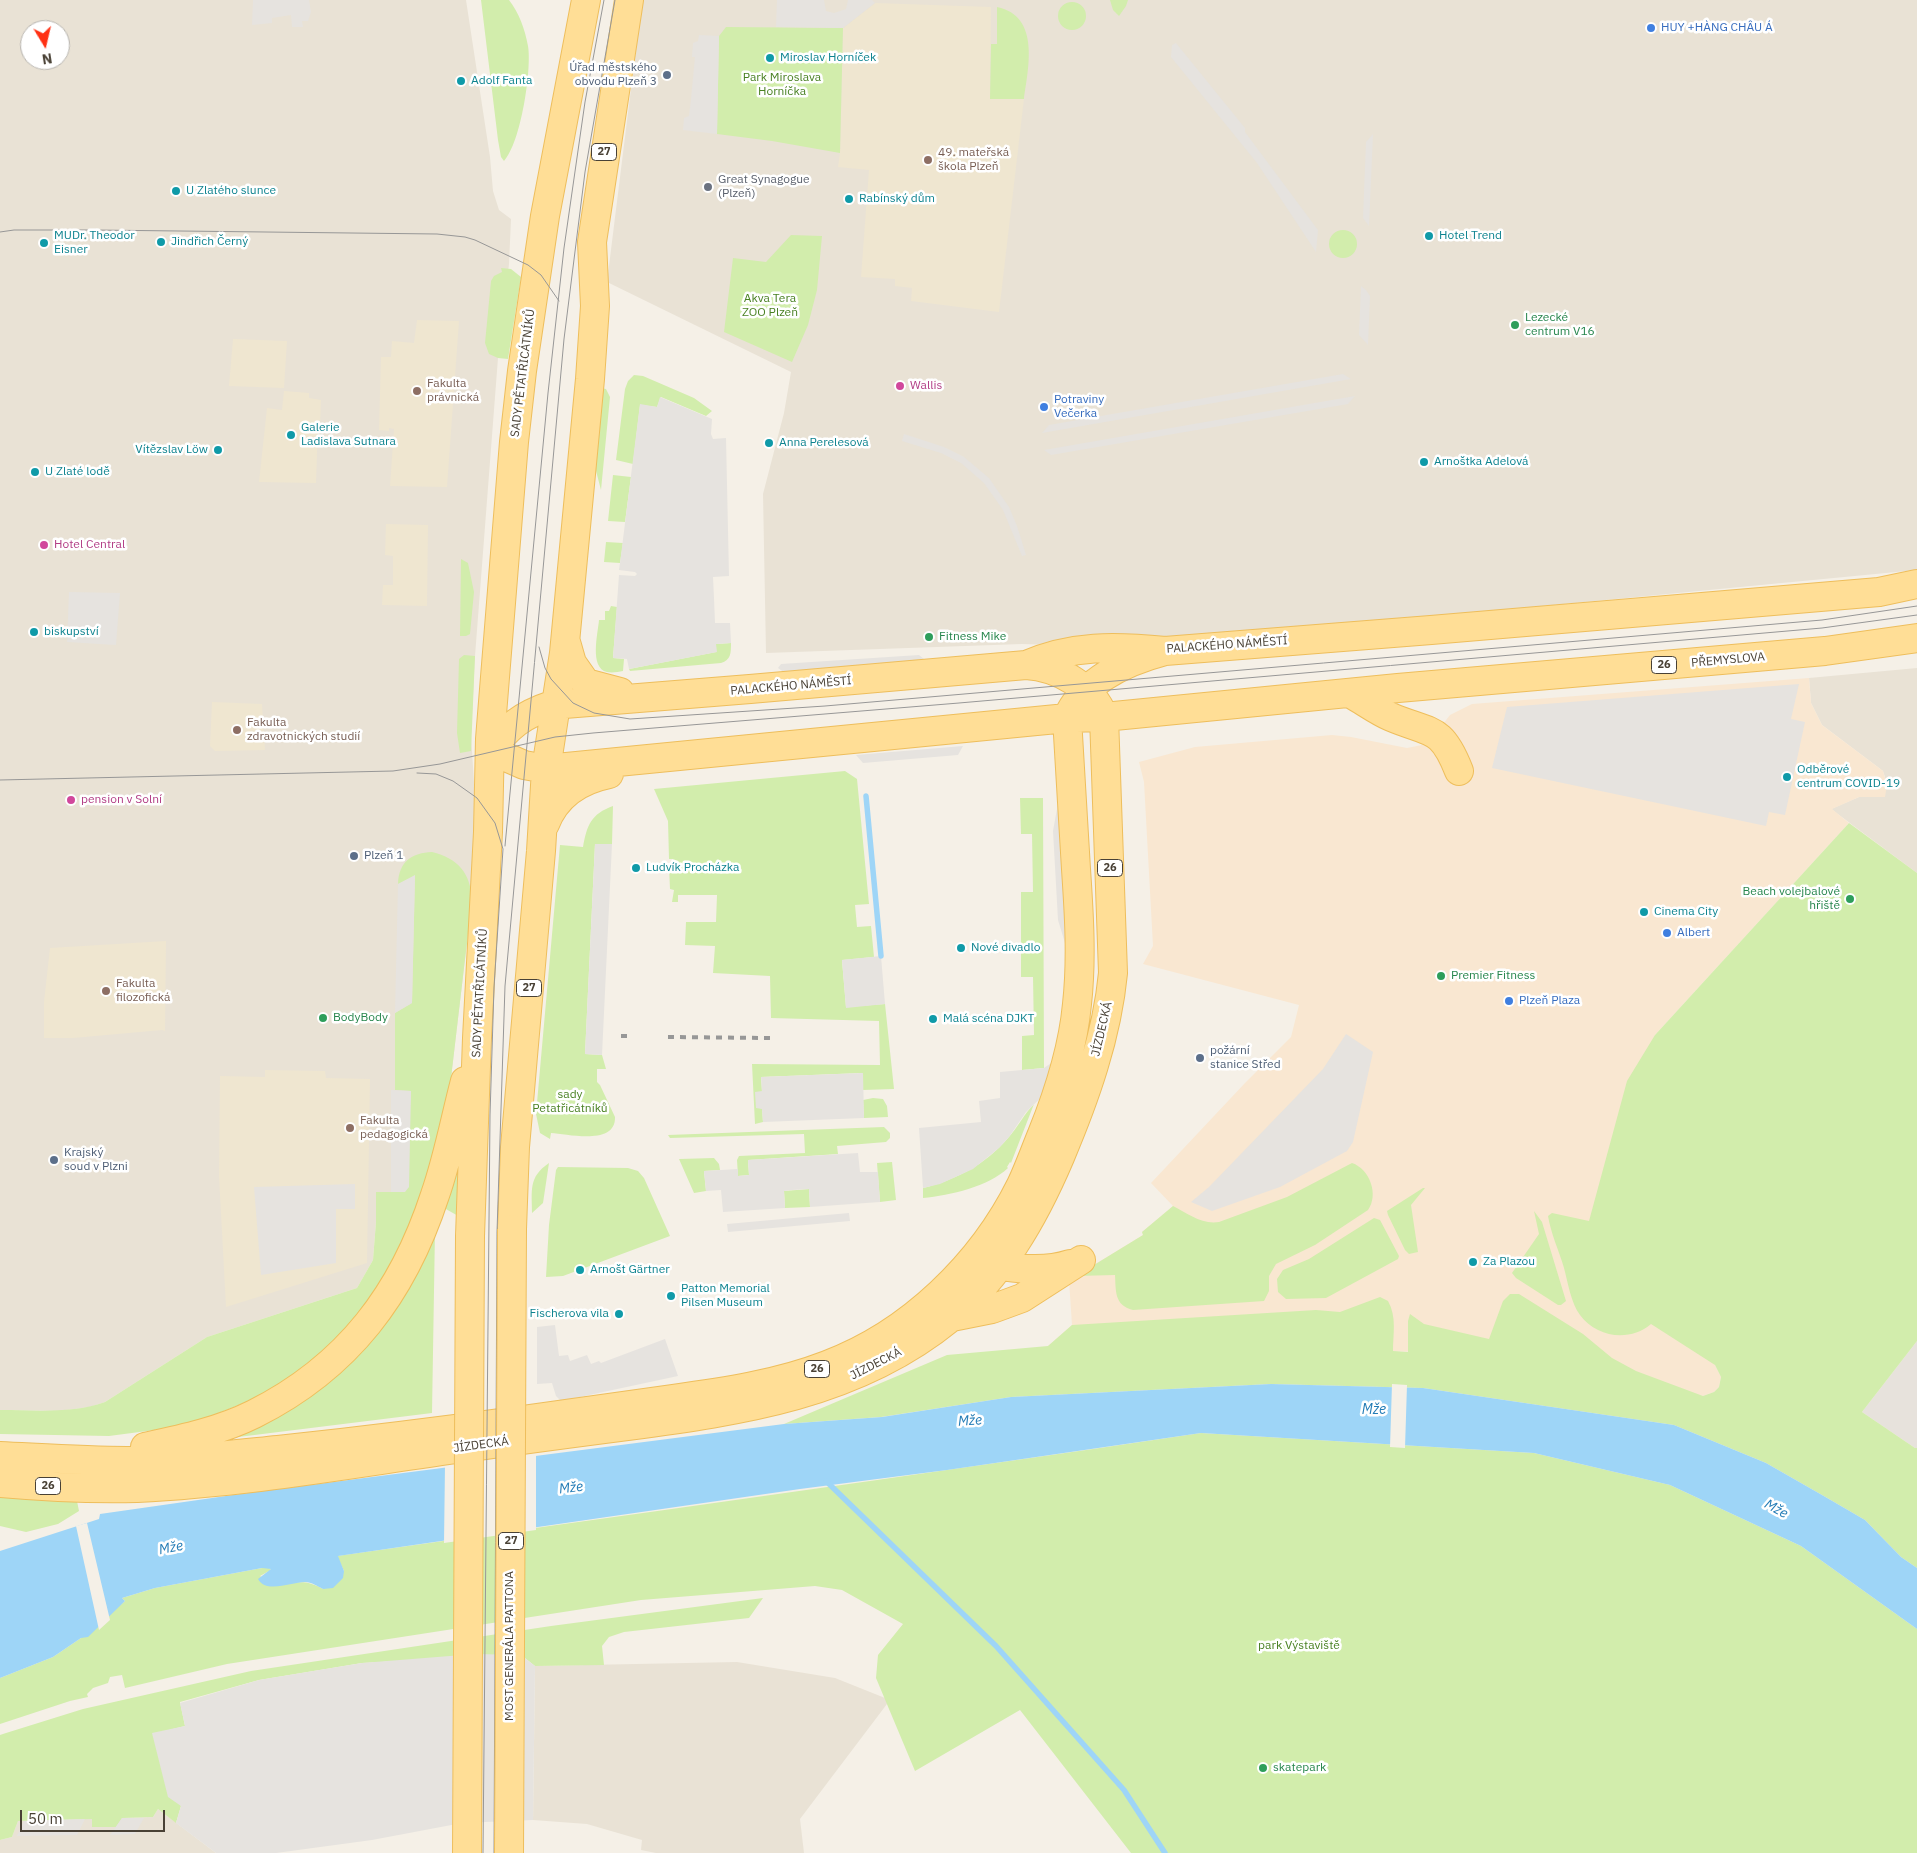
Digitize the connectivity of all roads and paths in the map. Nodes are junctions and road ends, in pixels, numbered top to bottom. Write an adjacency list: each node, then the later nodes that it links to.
1 (586, 0): 14 (main road, SADY PĚTATŘICÁTNÍKŮ)
2 (629, 0): 4 (main road, 27)
3 (1917, 584): 6 (main road, PALACKÉHO NÁMĚSTÍ)
4 (565, 637): 10 (main road); 11 (main road, 27)
5 (1917, 638): 9 (main road, PŘEMYSLOVA / 26)
6 (1165, 651): 7 (main road, PALACKÉHO NÁMĚSTÍ); 8 (main road)
7 (1026, 664): 8 (main road, PALACKÉHO NÁMĚSTÍ); 10 (main road, PALACKÉHO NÁMĚSTÍ)
8 (1087, 691): 12 (main road, PALACKÉHO NÁMĚSTÍ); 13 (main road)
9 (1351, 694): 12 (main road, 26); 17 (main road)
10 (664, 696): 11 (main road, PALACKÉHO NÁMĚSTÍ)
11 (556, 704): 14 (main road); 16 (main road, 27)
12 (1104, 717): 13 (main road); 20 (main road, JÍZDECKÁ / 26)
13 (1067, 718): 15 (main road); 22 (main road, JÍZDECKÁ / 26)
14 (490, 750): 16 (main road); 19 (main road, SADY PĚTATŘICÁTNÍKŮ)
15 (698, 754): 16 (main road); 18 (main road)
16 (546, 769): 18 (main road, 27)
17 (1458, 772)
18 (543, 828): 29 (main road, MOST GENERÁLA PATTONA / 27, bridge)
19 (477, 1038): 26 (main road); 28 (main road, SADY PĚTATŘICÁTNÍKŮ, bridge)
20 (1025, 1230): 21 (main road); 23 (main road, JÍZDECKÁ / 26)
21 (1081, 1260): 23 (main road); 24 (main road)
22 (971, 1261): 23 (main road); 26 (main road, JÍZDECKÁ / 26)
23 (1000, 1266): 24 (main road, JÍZDECKÁ / 26)
24 (952, 1317): 27 (main road, JÍZDECKÁ / 26)
25 (0, 1456): 26 (main road, 26)
26 (66, 1460)
27 (0, 1482)
28 (467, 1853)
29 (509, 1853)

